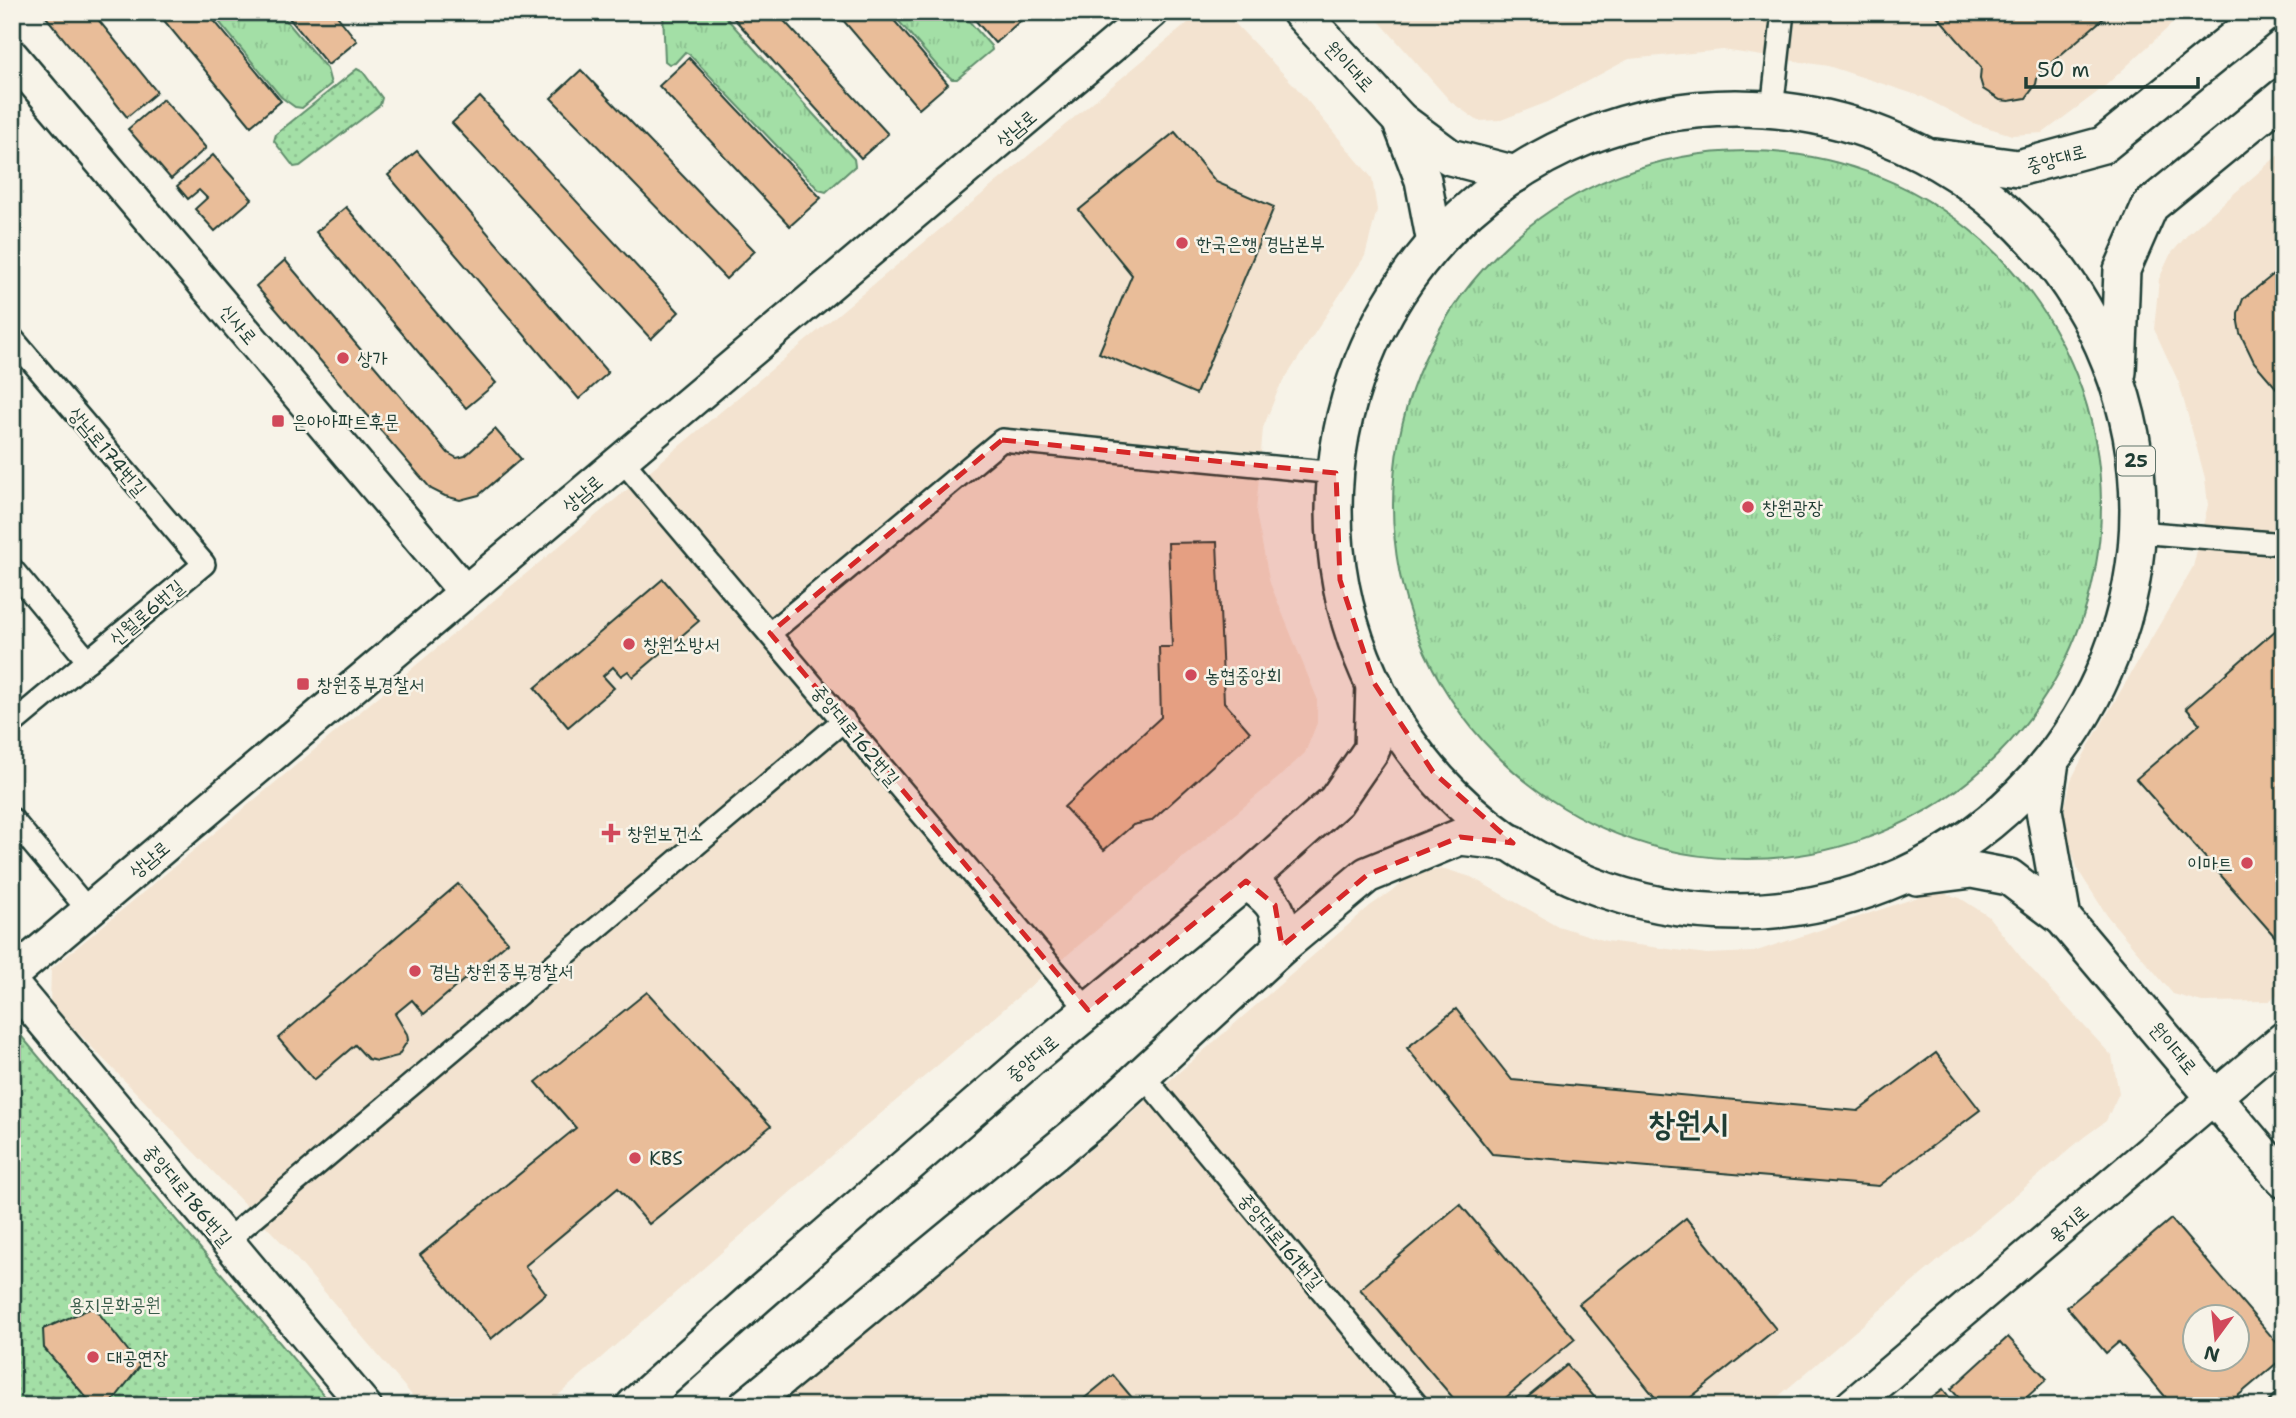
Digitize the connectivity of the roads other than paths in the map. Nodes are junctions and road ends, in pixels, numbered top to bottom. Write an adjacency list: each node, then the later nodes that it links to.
1 (1152, 12): 14 (main road, 상남로)
2 (1300, 12): 8 (main road, 원이대로)
3 (1783, 12): 7 (street)
4 (2267, 12): 9 (main road, 중앙대로)
5 (12, 56): 20 (main road, 신사로)
6 (2284, 96): 13 (main road)
7 (1772, 110): 9 (main road, 25); 10 (main road, 25)
8 (1400, 120): 10 (main road, 원이대로); 11 (main road, 원이대로)
9 (1925, 156): 13 (main road, 25)
10 (1516, 174): 11 (main road, 25)
11 (1436, 243): 15 (main road, 25)
12 (12, 338): 18 (street, 상남로174번길)
13 (2118, 383): 16 (main road, 25)
14 (622, 460): 20 (main road, 상남로); 21 (street, 중앙대로162번길)
15 (1336, 472): 21 (street); 23 (main road, 25)
16 (2138, 532): 17 (street); 26 (main road, 25)
17 (2284, 544)
18 (204, 564): 22 (street, 신월로6번길)
19 (12, 569): 22 (street)
20 (465, 592): 31 (main road, 상남로)
21 (770, 633): 24 (street, 중앙대로162번길)
22 (88, 661): 25 (street, 신월로6번길)
23 (1374, 683): 28 (main road, 25); 29 (main road, 중앙대로)
24 (844, 720): 36 (street, 중앙대로162번길); 41 (street)
25 (12, 724)
26 (2051, 761): 30 (main road, 25); 32 (main road)
27 (12, 818): 31 (street)
28 (1513, 843): 30 (main road, 25); 33 (main road)
29 (1246, 881): 33 (main road); 36 (main road, 중앙대로)
30 (1858, 892): 32 (main road, 원이대로)
31 (88, 910): 34 (main road, 상남로)
32 (2063, 918): 39 (main road, 원이대로)
33 (1282, 946): 38 (main road)
34 (12, 975)
35 (12, 984): 41 (main road, 중앙대로186번길)
36 (1088, 1010): 44 (main road, 중앙대로)
37 (2284, 1038): 39 (main road, 용지로)
38 (1144, 1077): 45 (main road); 46 (street, 중앙대로161번길)
39 (2216, 1097): 40 (main road, 원이대로); 47 (main road, 용지로)
40 (2284, 1180)
41 (226, 1241): 43 (main road, 중앙대로186번길)
42 (2284, 1402): 48 (street)
43 (365, 1406)
44 (635, 1406)
45 (747, 1406)
46 (1418, 1406)
47 (1851, 1406)
48 (2280, 1406)

